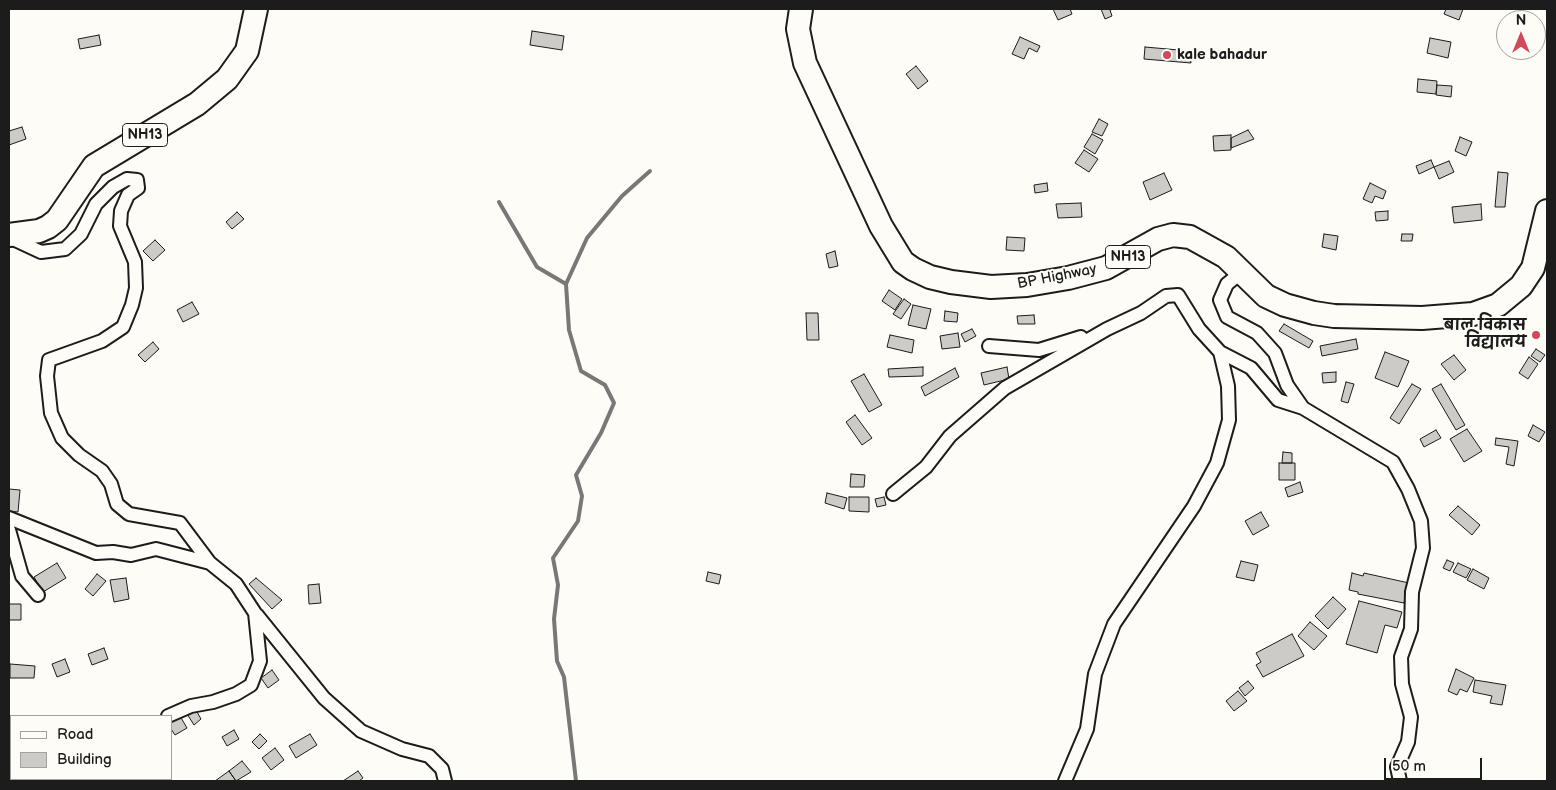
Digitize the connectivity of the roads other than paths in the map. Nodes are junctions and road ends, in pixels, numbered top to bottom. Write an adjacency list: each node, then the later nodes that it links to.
1 (256, 9): 4 (highway, NH13)
2 (801, 9): 5 (highway, BP Highway / NH13)
3 (1547, 211): 5 (highway, BP Highway / NH13)
4 (9, 236): 13 (street)
5 (1242, 271): 9 (street)
6 (1141, 313): 7 (street); 8 (street); 10 (street)
7 (989, 346)
8 (1220, 352): 9 (street); 18 (street)
9 (1302, 408): 19 (street)
10 (893, 494)
11 (9, 518): 13 (street)
12 (9, 530): 14 (street)
13 (210, 564): 15 (street)
14 (38, 595)
15 (255, 613): 16 (street); 17 (street)
16 (170, 715)
17 (445, 781)
18 (1065, 781)
19 (1400, 781)

